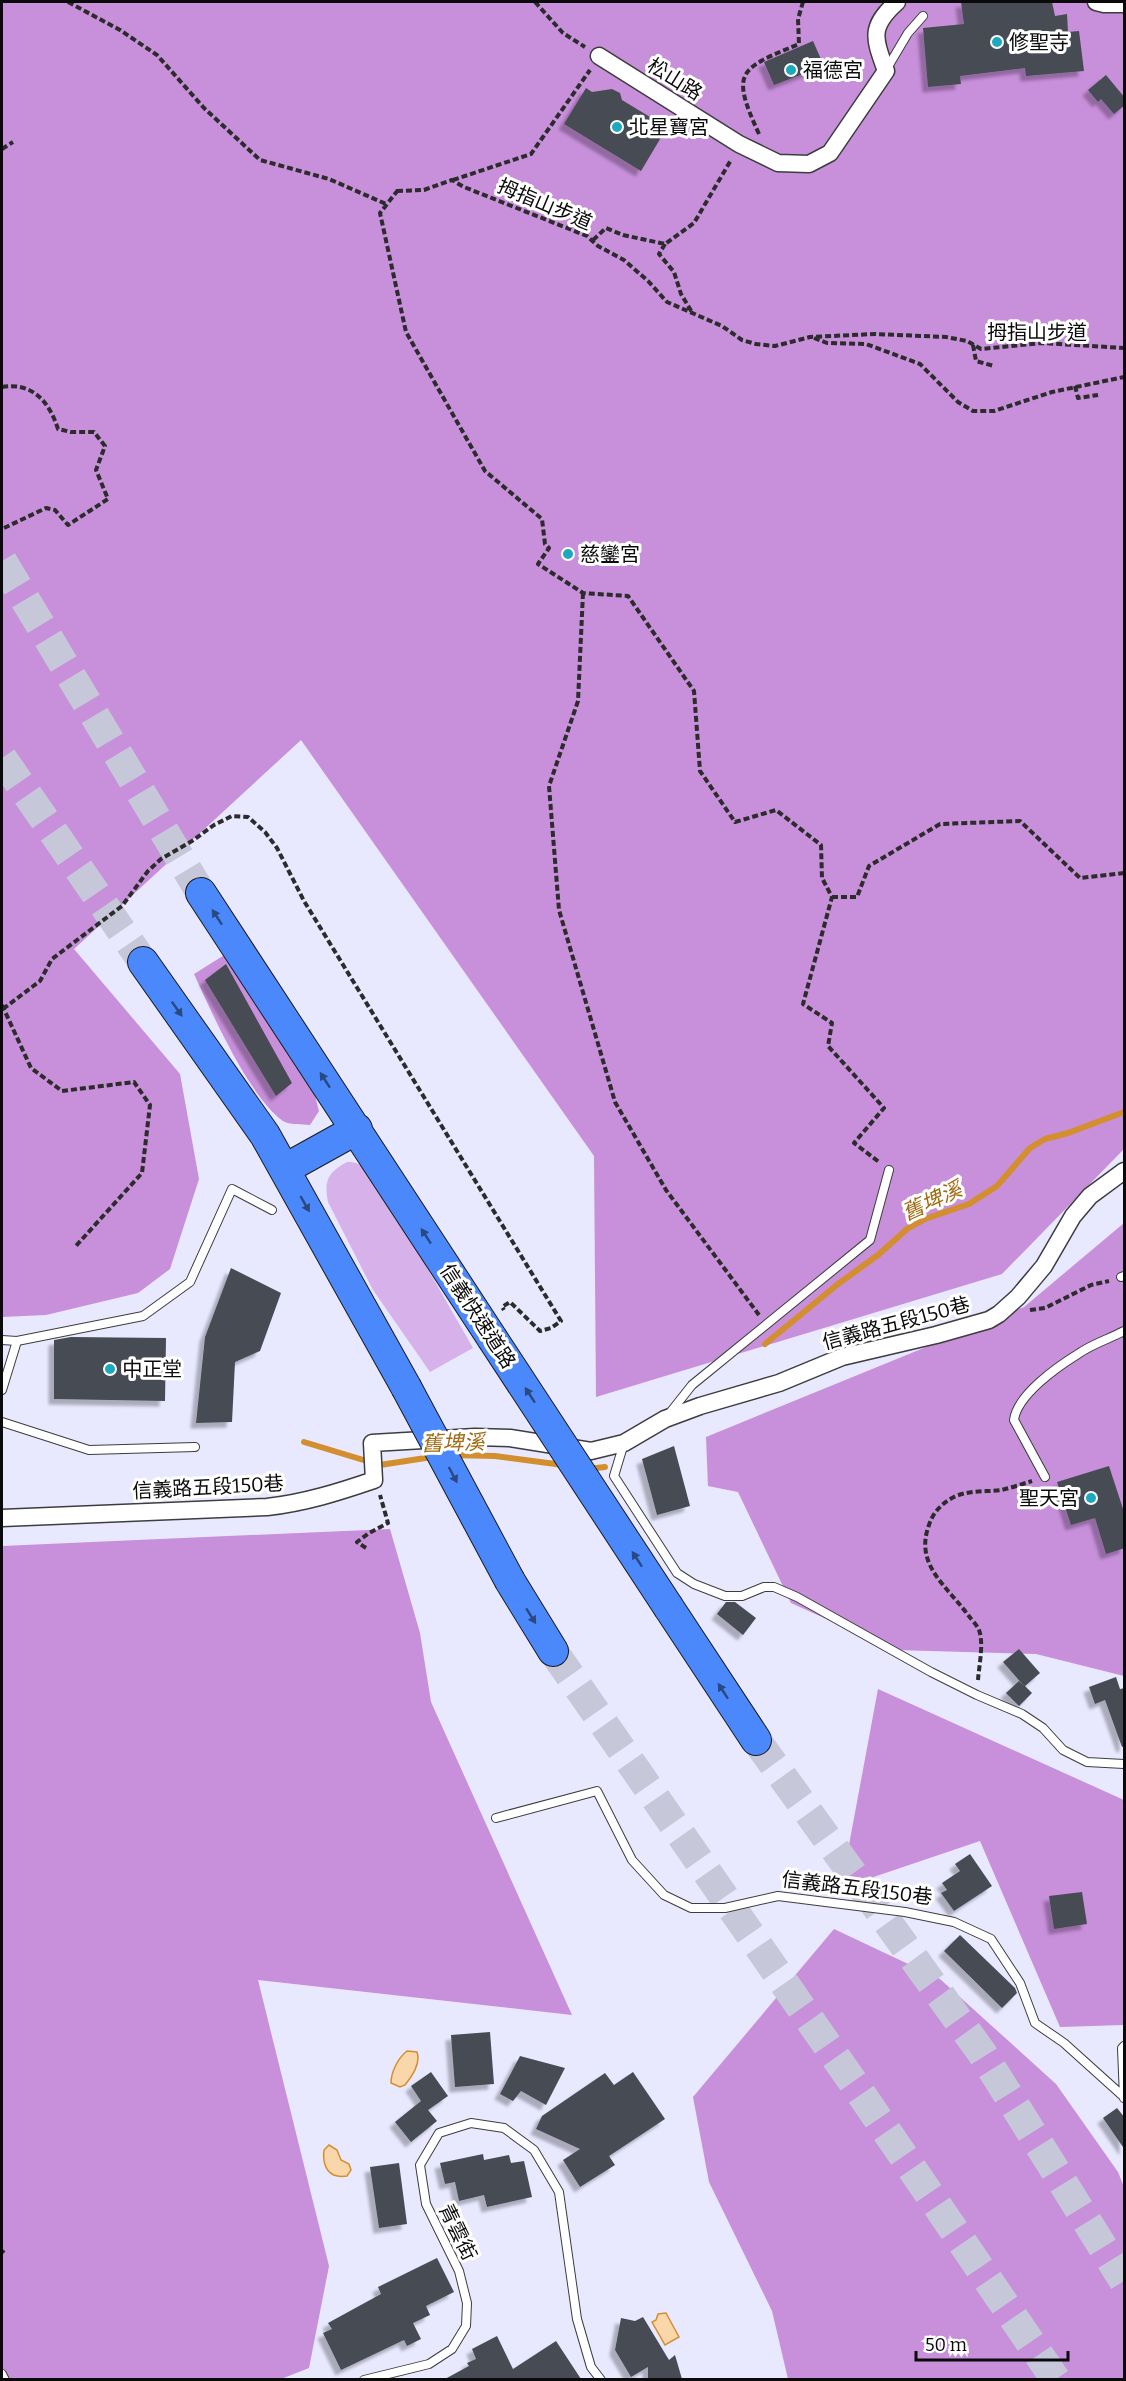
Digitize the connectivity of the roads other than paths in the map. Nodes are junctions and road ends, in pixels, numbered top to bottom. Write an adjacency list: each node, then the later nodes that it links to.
1 (897, 2): 6 (street)
2 (1096, 2): 3 (street)
3 (1125, 4)
4 (923, 16): 6 (lane)
5 (599, 56): 6 (street, 松山路)
6 (886, 71)
7 (201, 892): 9 (highway, 信義快速道路, one-way to 7)
8 (143, 962): 10 (highway, one-way to 10)
9 (357, 1129): 10 (highway); 25 (highway, 信義快速道路, one-way to 9, bridge)
10 (285, 1169): 24 (highway, one-way to 24, bridge)
11 (889, 1170): 18 (lane)
12 (1125, 1171): 18 (street, 信義路五段150巷)
13 (272, 1210): 16 (lane)
14 (1125, 1330): 22 (lane)
15 (2, 1340): 16 (lane)
16 (17, 1341): 17 (lane)
17 (2, 1390)
18 (665, 1419): 20 (street, 信義路五段150巷)
19 (2, 1422): 21 (lane)
20 (624, 1443): 23 (street, 信義路五段150巷); 26 (lane)
21 (195, 1447)
22 (1045, 1477)
23 (2, 1518)
24 (553, 1651)
25 (756, 1740)
26 (1125, 1764)
27 (496, 1818): 29 (lane, 信義路五段150巷)
28 (1125, 2046): 29 (lane, 信義路五段150巷)
29 (1124, 2097)
30 (2, 2374): 31 (lane)
31 (5, 2379)
32 (364, 2379): 33 (lane, 青雲街)
33 (601, 2379)

